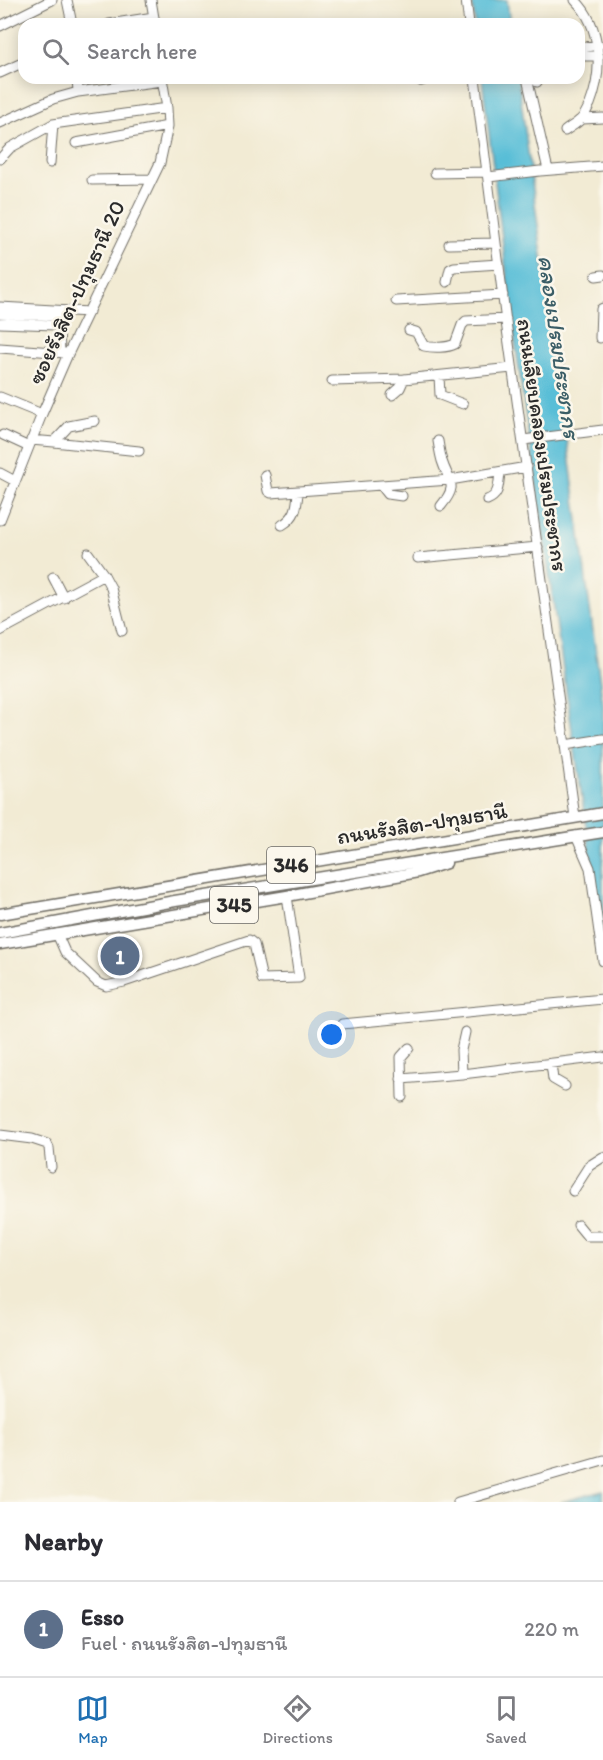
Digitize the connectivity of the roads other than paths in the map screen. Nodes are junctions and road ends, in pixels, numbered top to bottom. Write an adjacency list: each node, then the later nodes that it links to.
1 (52, 0): 9 (street)
2 (67, 0): 6 (street)
3 (151, 0): 7 (street)
4 (466, 0): 8 (street)
5 (575, 0): 10 (street)
6 (71, 18)
7 (154, 18)
8 (468, 18)
9 (0, 26)
10 (600, 38): 11 (street); 13 (street)
11 (585, 45)
12 (585, 56): 13 (street)
13 (599, 56): 15 (street)
14 (18, 65): 16 (street)
15 (602, 69): 25 (street)
16 (0, 73)
17 (77, 84): 22 (street)
18 (134, 84): 22 (street)
19 (163, 84): 23 (street, ซอยรังสิต-ปทุมธานี 20)
20 (476, 84): 36 (street, ถนนเลียบคลองเปรมประชากร)
21 (528, 84): 34 (street)
22 (78, 92): 26 (street)
23 (167, 108): 27 (street); 28 (street, ซอยรังสิต-ปทุมธานี 20)
24 (603, 118): 25 (street)
25 (582, 119): 29 (street)
26 (0, 123)
27 (53, 123): 31 (street); 32 (street)
28 (168, 126): 30 (street); 37 (street, ซอยรังสิต-ปทุมธานี 20)
29 (565, 131)
30 (76, 144)
31 (0, 159)
32 (50, 163)
33 (603, 166): 34 (street)
34 (544, 170): 36 (street)
35 (435, 173): 36 (street)
36 (489, 175): 39 (street, ถนนเลียบคลองเปรมประชากร)
37 (151, 179): 38 (street); 47 (street, ซอยรังสิต-ปทุมธานี 20)
38 (92, 180)
39 (496, 243): 40 (street); 41 (street, ถนนเลียบคลองเปรมประชากร)
40 (448, 244)
41 (499, 264): 42 (street); 43 (street, ถนนเลียบคลองเปรมประชากร)
42 (447, 282)
43 (503, 294): 44 (street); 48 (street, ถนนเลียบคลองเปรมประชากร)
44 (396, 301)
45 (603, 308): 51 (street)
46 (3, 310): 47 (street)
47 (87, 314): 53 (street, ซอยรังสิต-ปทุมธานี 20)
48 (506, 319): 50 (street); 54 (street, ถนนเลียบคลองเปรมประชากร)
49 (0, 323): 53 (street)
50 (409, 330)
51 (600, 339)
52 (0, 348): 53 (street)
53 (64, 353): 61 (street, ซอยรังสิต-ปทุมธานี 20)
54 (512, 368): 55 (street); 65 (street, ถนนเลียบคลองเปรมประชากร)
55 (439, 376): 56 (street); 60 (street)
56 (404, 379): 57 (street); 58 (street)
57 (332, 381)
58 (392, 395)
59 (0, 397): 61 (street)
60 (463, 404)
61 (42, 414): 68 (street, ซอยรังสิต-ปทุมธานี 20)
62 (95, 422): 67 (street)
63 (603, 430): 65 (street)
64 (3, 435): 68 (street)
65 (524, 440): 70 (street, ถนนเลียบคลองเปรมประชากร)
66 (438, 441): 74 (street)
67 (54, 442): 68 (street); 69 (street)
68 (30, 444): 75 (street, ซอยรังสิต-ปทุมธานี 20)
69 (139, 451)
70 (527, 468): 72 (street); 83 (street, ถนนเลียบคลองเปรมประชากร)
71 (0, 473): 75 (street)
72 (500, 473): 74 (street); 79 (street)
73 (265, 475): 77 (street)
74 (450, 480): 76 (street); 80 (street)
75 (15, 481): 81 (street, ซอยรังสิต-ปทุมธานี 20)
76 (381, 485): 77 (street); 78 (street)
77 (298, 492): 82 (street)
78 (402, 496)
79 (487, 500)
80 (441, 506)
81 (0, 520)
82 (282, 525)
83 (538, 547): 85 (street); 92 (street, ถนนเลียบคลองเปรมประชากร)
84 (88, 553): 86 (street)
85 (418, 558)
86 (104, 575): 88 (street); 90 (street)
87 (53, 576): 88 (street)
88 (64, 598): 89 (street)
89 (0, 631)
90 (122, 631)
91 (603, 739): 92 (street)
92 (566, 745): 94 (street, ถนนเลียบคลองเปรมประชากร)
93 (603, 813): 94 (main road, ถนนรังสิต-ปทุมธานี / 346)
94 (579, 817): 99 (main road, ถนนรังสิต-ปทุมธานี / 346)
95 (603, 832): 96 (main road, ถนนรังสิต-ปทุมธานี / 346)
96 (580, 836): 97 (main road, ถนนรังสิต-ปทุมธานี / 346); 103 (street)
97 (466, 856): 98 (main road, 345); 100 (main road, ถนนรังสิต-ปทุมธานี / 346)
98 (287, 896): 101 (main road, 345); 101 (street)
99 (0, 914)
100 (0, 933)
101 (57, 934): 102 (main road, 345)
102 (0, 944)
103 (603, 961)
104 (603, 999): 105 (street)
105 (342, 1024)
106 (465, 1032): 110 (street)
107 (409, 1048): 111 (street)
108 (603, 1057): 109 (street)
109 (551, 1064): 110 (street); 112 (street)
110 (462, 1074): 111 (street)
111 (401, 1079): 113 (street)
112 (565, 1086)
113 (402, 1097)
114 (0, 1135): 116 (street)
115 (603, 1157): 117 (street)
116 (51, 1167)
117 (573, 1191)
118 (578, 1225): 119 (street)
119 (603, 1236)
120 (603, 1460): 121 (street)
121 (458, 1502)

